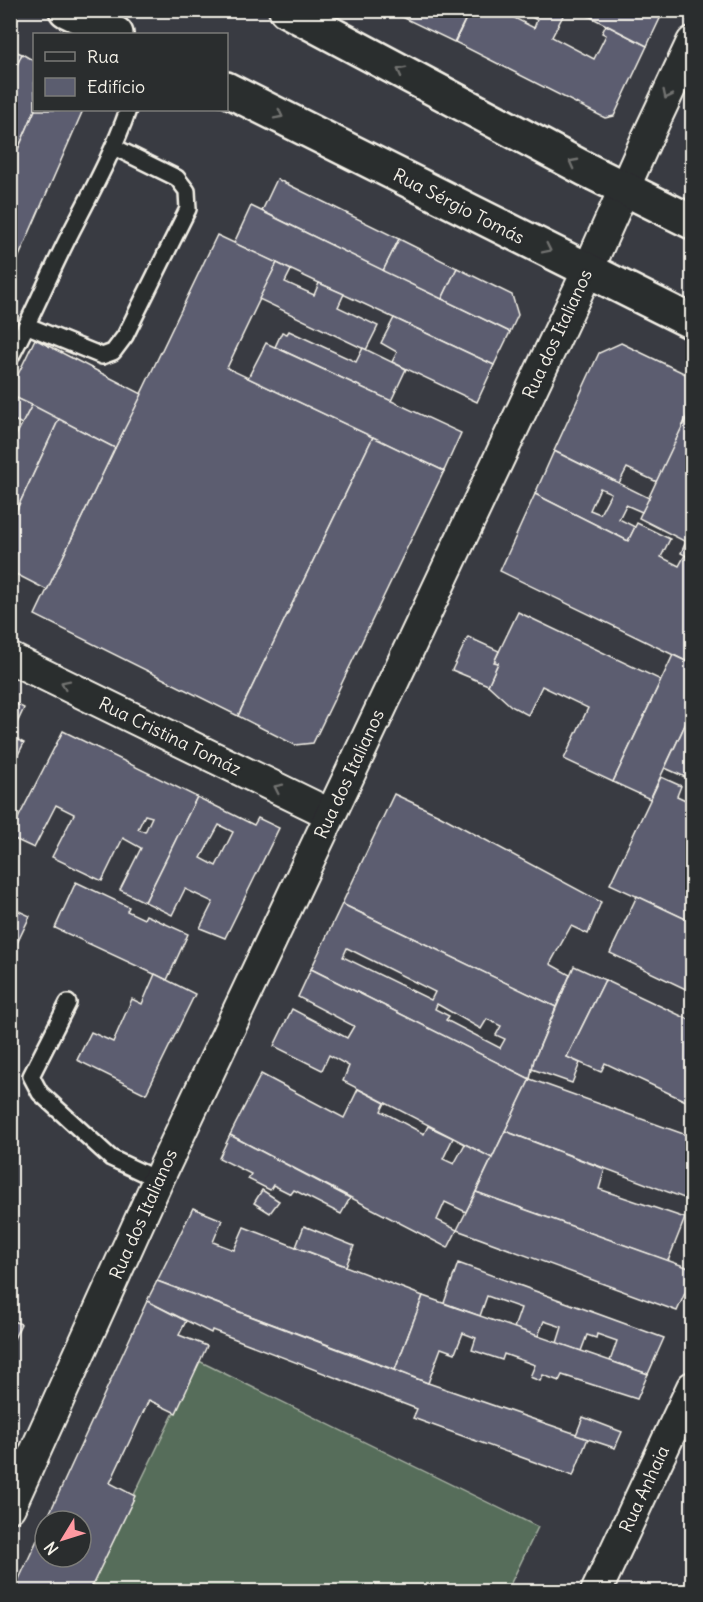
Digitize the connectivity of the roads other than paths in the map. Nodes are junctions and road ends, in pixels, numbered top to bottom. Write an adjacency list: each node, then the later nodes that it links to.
1 (66, 10): 3 (main road)
2 (286, 10): 8 (main road, one-way to 2)
3 (114, 33)
4 (693, 42): 8 (street, Rua dos Italianos, one-way to 8)
5 (228, 90): 10 (main road, Rua Sérgio Tomás, one-way to 10)
6 (128, 111): 7 (lane)
7 (114, 147): 12 (lane); 12 (lane)
8 (625, 190): 9 (main road); 10 (street, Rua dos Italianos)
9 (693, 222)
10 (588, 270): 11 (main road, Rua Sérgio Tomás); 15 (street, Rua dos Italianos)
11 (693, 322)
12 (28, 326): 13 (lane)
13 (10, 358)
14 (10, 658): 15 (street, Rua Cristina Tomáz, one-way to 14)
15 (330, 814): 17 (street, Rua dos Italianos)
16 (68, 1003): 17 (lane)
17 (158, 1180): 19 (street, Rua dos Italianos)
18 (693, 1386): 20 (street, Rua Anhaia)
19 (10, 1507)
20 (596, 1592)

